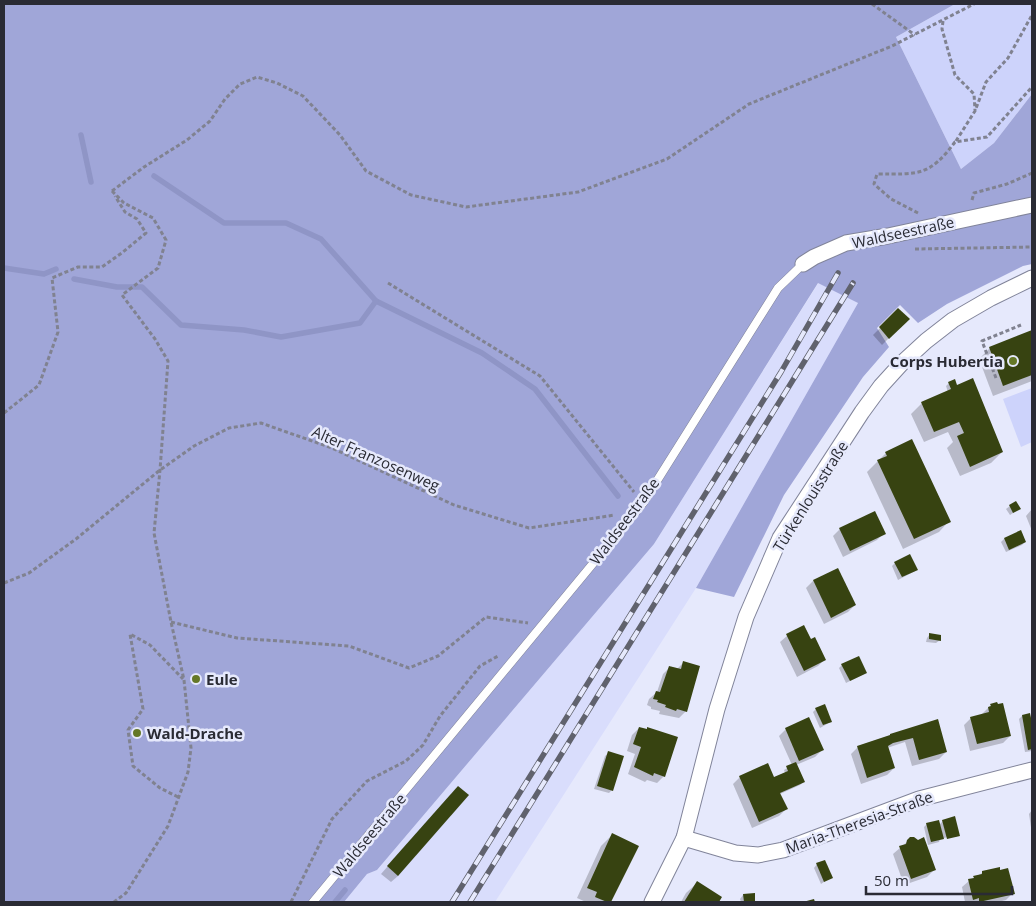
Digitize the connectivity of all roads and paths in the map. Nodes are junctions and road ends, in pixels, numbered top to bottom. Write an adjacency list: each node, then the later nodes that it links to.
1 (872, 4): 5 (path)
2 (974, 4): 4 (path)
3 (1032, 15): 7 (path)
4 (944, 20): 5 (path); 7 (path)
5 (915, 36): 10 (path)
6 (1032, 87): 8 (path)
7 (975, 111): 8 (path)
8 (955, 142): 13 (path)
9 (1032, 172): 12 (path)
10 (112, 191): 21 (path); 22 (path)
11 (1032, 205): 12 (street, Waldseestraße)
12 (966, 218): 13 (street, Waldseestraße)
13 (941, 224): 14 (street, Waldseestraße)
14 (888, 236): 15 (path); 16 (street, Waldseestraße)
15 (1032, 247)
16 (803, 264): 23 (lane, Waldseestraße)
17 (1032, 278): 32 (street, Türkenlouisstraße)
18 (388, 283): 23 (path)
19 (1021, 325): 20 (path)
20 (996, 378)
21 (4, 413)
22 (160, 470): 24 (path, Alter Franzosenweg); 25 (path, Alter Franzosenweg); 26 (path)
23 (642, 503): 24 (lane, Waldseestraße)
24 (635, 512): 27 (lane, Waldseestraße)
25 (4, 583)
26 (170, 622): 27 (path); 29 (path)
27 (542, 624): 35 (lane, Waldseestraße)
28 (503, 653): 34 (path)
29 (184, 680): 31 (path); 31 (path)
30 (1032, 770): 32 (street, Maria-Theresia-Straße)
31 (178, 796): 33 (path)
32 (684, 838): 36 (street, Türkenlouisstraße)
33 (114, 902)
34 (291, 902)
35 (313, 902)
36 (652, 902)

